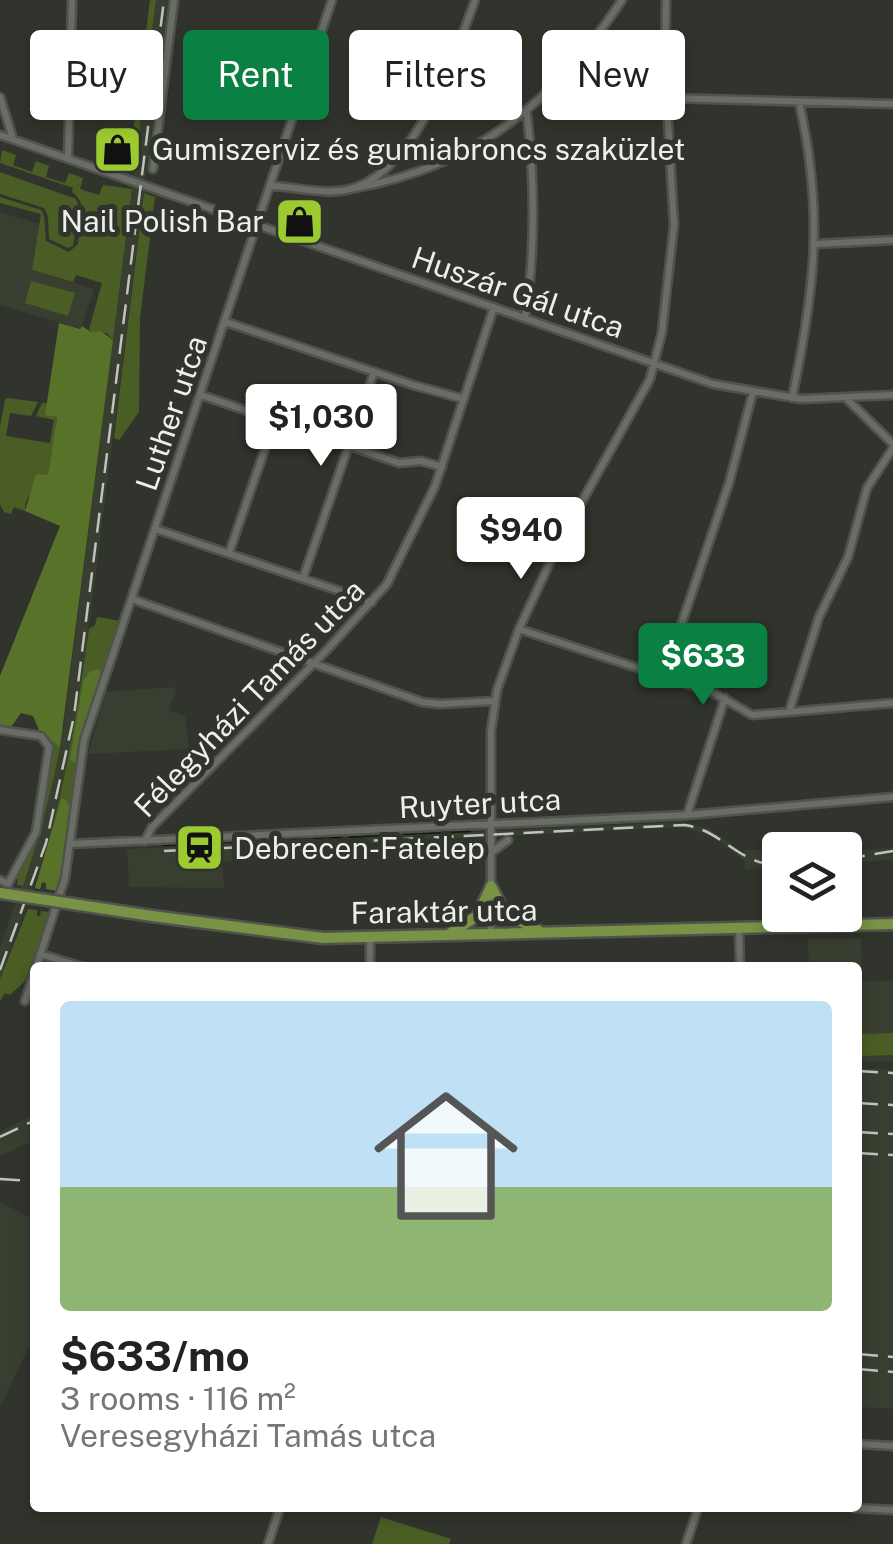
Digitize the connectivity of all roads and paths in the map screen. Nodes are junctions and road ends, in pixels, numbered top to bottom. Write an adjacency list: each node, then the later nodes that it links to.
1 (72, 0): 16 (street)
2 (174, 0): 17 (street)
3 (332, 0): 18 (street, Luther utca)
4 (475, 0): 19 (street)
5 (622, 0): 12 (street)
6 (666, 0): 7 (street)
7 (666, 30)
8 (0, 97): 15 (street)
9 (685, 99): 10 (street)
10 (799, 102): 11 (street); 22 (street)
11 (893, 104)
12 (527, 113): 19 (street); 24 (street)
13 (669, 120): 26 (street)
14 (0, 135): 15 (street, Huszár Gál utca)
15 (13, 139): 16 (street, Huszár Gál utca)
16 (68, 158): 20 (street, Huszár Gál utca)
17 (154, 169)
18 (272, 186): 19 (street); 20 (street, Luther utca)
19 (355, 188)
20 (259, 224): 23 (street, Huszár Gál utca); 25 (street, Luther utca)
21 (893, 240): 22 (street)
22 (816, 244): 31 (street)
23 (494, 307): 24 (street, Huszár Gál utca); 32 (street, Félegyházi Tamás utca)
24 (525, 318): 26 (street, Huszár Gál utca)
25 (226, 322): 27 (street); 29 (street, Luther utca)
26 (655, 364): 28 (street, Huszár Gál utca); 43 (street)
27 (374, 372): 32 (street); 35 (street)
28 (753, 392): 31 (street, Huszár Gál utca); 45 (street)
29 (201, 395): 34 (street); 38 (street, Luther utca)
30 (893, 395): 33 (street, Huszár Gál utca)
31 (792, 398): 33 (street, Huszár Gál utca)
32 (464, 399): 37 (street, Félegyházi Tamás utca)
33 (847, 399): 36 (street)
34 (275, 420): 35 (street); 39 (street)
35 (348, 446): 37 (street); 40 (street)
36 (893, 446): 49 (street)
37 (442, 466): 42 (street, Félegyházi Tamás utca)
38 (156, 529): 39 (street); 41 (street, Luther utca)
39 (229, 554): 40 (street)
40 (302, 578): 42 (street)
41 (132, 599): 44 (street); 56 (street, Luther utca)
42 (372, 602): 44 (street, Félegyházi Tamás utca)
43 (519, 629): 45 (street); 47 (street)
44 (313, 664): 47 (street); 55 (street, Félegyházi Tamás utca)
45 (664, 676): 46 (street)
46 (725, 698): 49 (street); 52 (street)
47 (494, 701): 53 (street)
48 (893, 703): 49 (street)
49 (789, 712)
50 (0, 730): 58 (street)
51 (893, 796): 52 (street, Ruyter utca)
52 (687, 816): 53 (street, Ruyter utca)
53 (490, 826): 55 (street, Ruyter utca); 57 (street)
54 (508, 840): 57 (street)
55 (145, 842): 56 (street, Ruyter utca)
56 (70, 844): 66 (street, Luther utca)
57 (491, 854): 59 (street)
58 (3, 886): 65 (main road, Faraktár utca, bridge)
59 (491, 886): 62 (main road); 63 (street); 64 (main road)
60 (893, 924): 61 (main road, Faraktár utca)
61 (739, 928): 62 (main road, Faraktár utca); 70 (street)
62 (544, 934): 63 (main road, Faraktár utca)
63 (491, 935): 64 (main road, Faraktár utca)
64 (444, 936): 65 (main road, Faraktár utca)
65 (370, 938): 69 (street)
66 (40, 954): 67 (street, Luther utca); 68 (street)
67 (38, 962)
68 (66, 962)
69 (370, 962)
70 (740, 962)
71 (30, 986): 72 (street, Luther utca)
72 (25, 1001)
73 (862, 1444): 74 (street)
74 (893, 1446)
75 (862, 1508): 76 (street)
76 (893, 1510)
77 (279, 1512): 79 (street)
78 (697, 1512): 80 (street)
79 (268, 1544)
80 (686, 1544)

